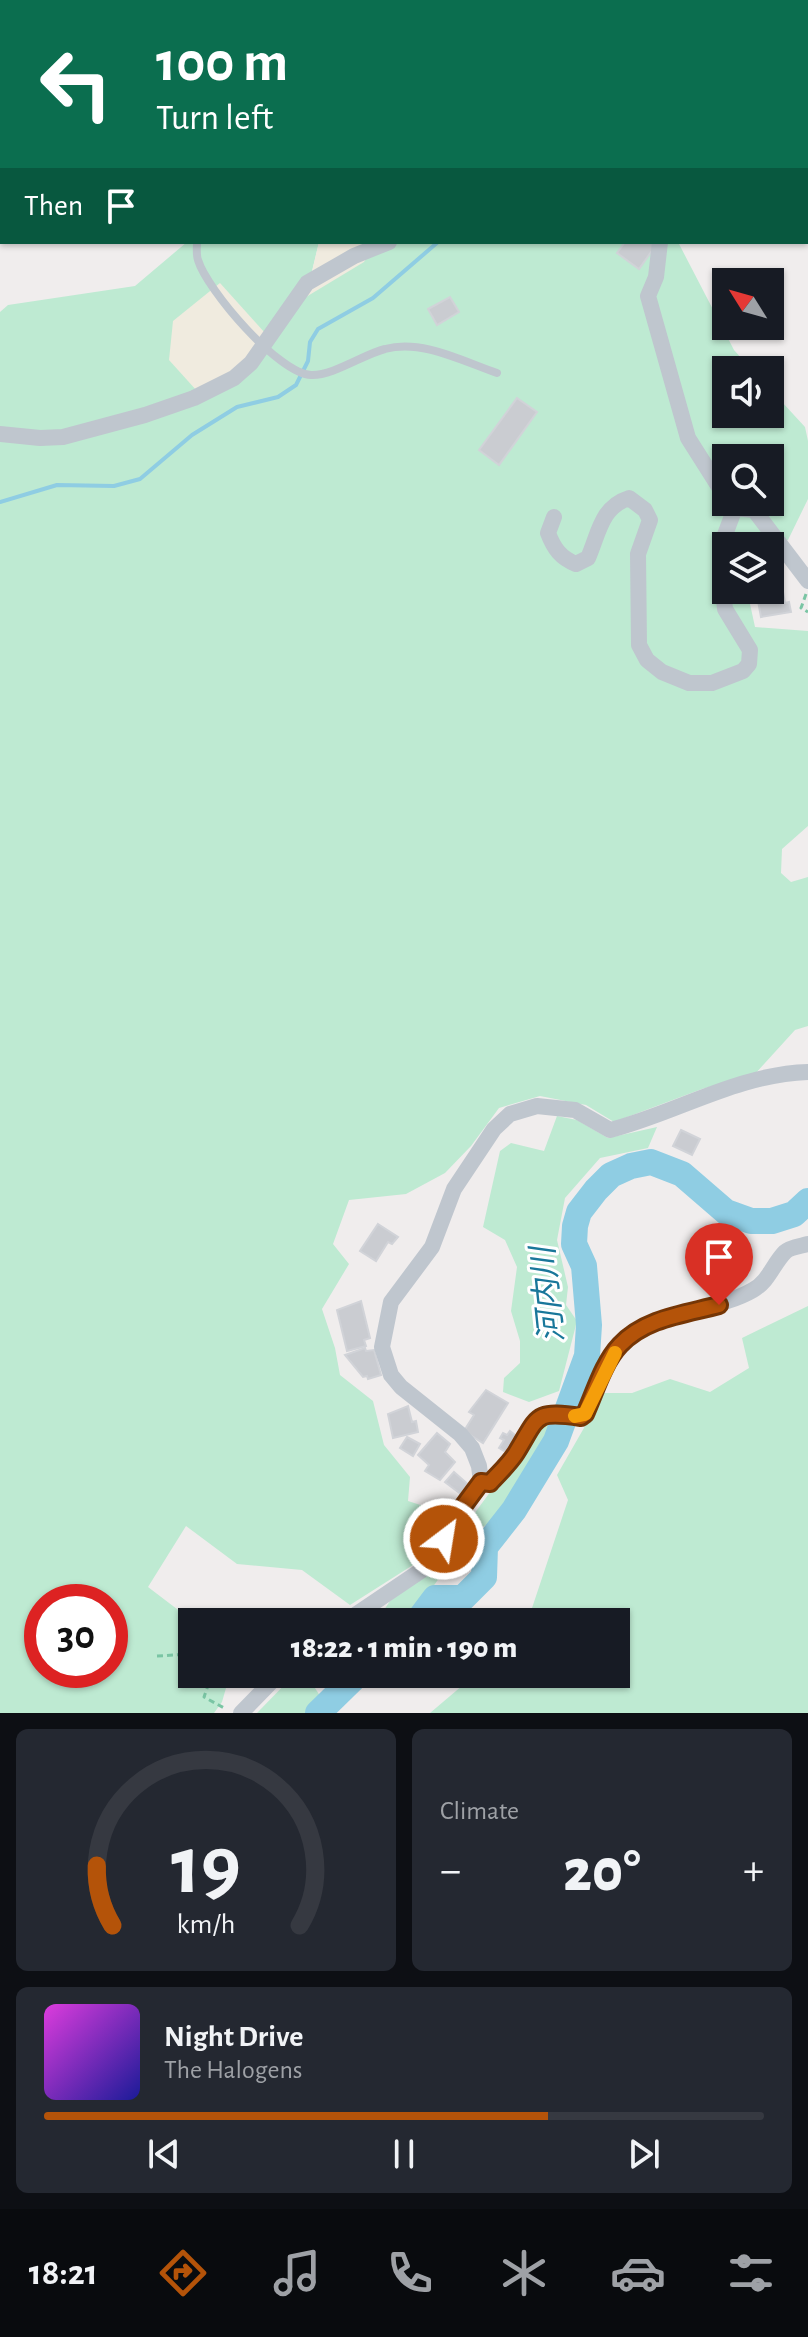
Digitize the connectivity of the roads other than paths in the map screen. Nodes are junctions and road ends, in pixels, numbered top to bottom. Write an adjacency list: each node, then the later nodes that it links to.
1 (197, 244): 4 (lane)
2 (384, 244): 4 (street)
3 (660, 244): 7 (street)
4 (264, 345): 5 (lane); 6 (street)
5 (497, 373)
6 (0, 434)
7 (712, 475)
8 (728, 516): 10 (street)
9 (759, 516): 11 (street)
10 (554, 517)
11 (808, 581)
12 (808, 1072): 14 (street)
13 (808, 1244): 14 (street)
14 (481, 1482): 15 (street)
15 (366, 1608)
16 (265, 1688): 17 (street)
17 (241, 1713)

